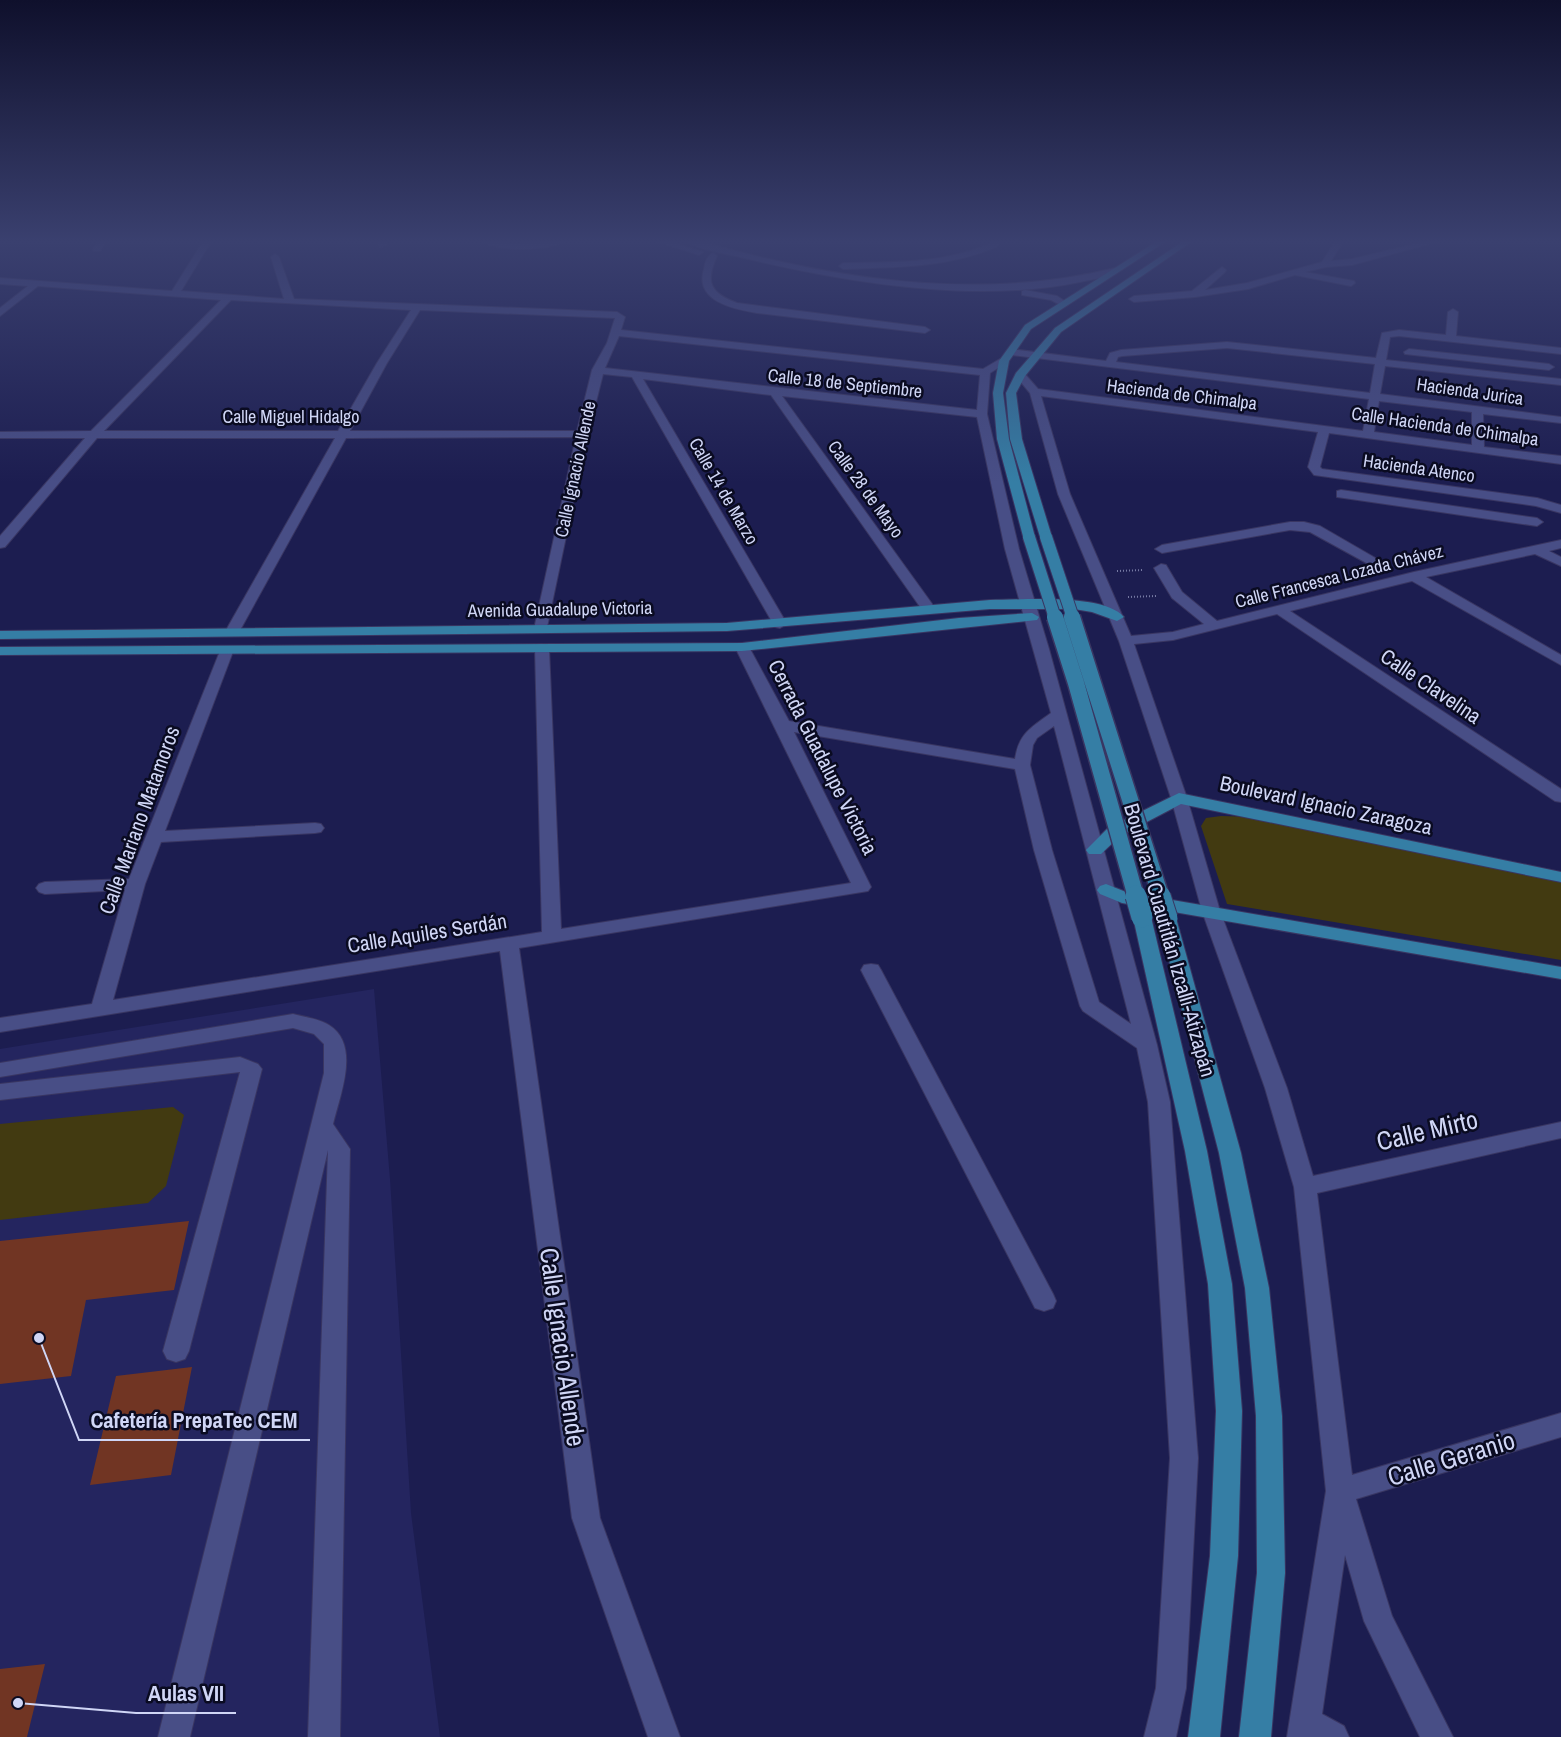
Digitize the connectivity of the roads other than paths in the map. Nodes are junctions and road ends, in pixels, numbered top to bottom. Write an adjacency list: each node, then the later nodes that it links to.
1 (205, 321): 34 (street)
2 (409, 321): 30 (street, Calle Mariano Matamoros)
3 (619, 321): 9 (street)
4 (854, 321): 8 (street)
5 (1037, 321): 14 (main road, Boulevard Cuautitlán Izcalli-Atizapán)
6 (1071, 321): 13 (main road, Boulevard Cuautitlán Izcalli-Atizapán)
7 (1453, 321): 10 (street)
8 (925, 330)
9 (618, 333): 18 (street, Calle Ignacio Allende); 19 (street)
10 (1451, 338): 11 (street); 12 (street)
11 (1383, 349): 15 (street); 17 (street)
12 (1561, 351)
13 (1036, 355): 14 (street, Hacienda Jurica); 16 (street, Hacienda Jurica); 21 (main road, Boulevard Cuautitlán Izcalli-Atizapán)
14 (1007, 356): 19 (street); 99 (main road, Boulevard Cuautitlán Izcalli-Atizapán, bridge)
15 (1382, 361): 16 (street); 22 (street); 25 (street)
16 (1110, 364): 25 (street, Hacienda Jurica)
17 (1549, 367)
18 (597, 370): 20 (street, Calle 18 de Septiembre); 31 (street, Calle Ignacio Allende)
19 (985, 372): 27 (street)
20 (636, 375): 23 (street, Calle 18 de Septiembre); 54 (street, Calle 14 de Marzo)
21 (1020, 375): 24 (street); 100 (main road, Boulevard Cuautitlán Izcalli-Atizapán, bridge)
22 (1561, 382)
23 (774, 392): 27 (street, Calle 18 de Septiembre); 50 (street, Calle 28 de Mayo)
24 (1035, 392): 29 (street, Hacienda de Chimalpa); 53 (street)
25 (1375, 395): 26 (street, Hacienda Jurica); 32 (street)
26 (1478, 409): 28 (street, Hacienda Jurica); 35 (street)
27 (982, 414): 52 (street)
28 (1561, 420)
29 (1325, 428): 32 (street, Calle Hacienda de Chimalpa); 37 (street, Hacienda Atenco)
30 (343, 434): 31 (street, Calle Miguel Hidalgo); 34 (street, Calle Miguel Hidalgo); 58 (street, Calle Mariano Matamoros)
31 (582, 434): 56 (street, Calle Ignacio Allende)
32 (1368, 434): 35 (street, Calle Hacienda de Chimalpa)
33 (0, 435): 34 (street, Calle Miguel Hidalgo)
34 (94, 435): 42 (street)
35 (1478, 449): 36 (street, Calle Hacienda de Chimalpa)
36 (1561, 460)
37 (1427, 487): 39 (street); 40 (street, Hacienda Atenco)
38 (1341, 494): 39 (street)
39 (1427, 505): 41 (street)
40 (1561, 509)
41 (1537, 522)
42 (0, 544)
43 (1561, 544): 45 (street, Calle Francesca Lozada Chávez)
44 (1162, 549): 47 (street)
45 (1536, 549): 46 (street); 49 (street, Calle Francesca Lozada Chávez)
46 (1561, 562)
47 (1377, 563)
48 (1161, 569): 55 (street)
49 (1414, 576): 51 (street, Calle Francesca Lozada Chávez); 63 (street)
50 (928, 608): 52 (main road, Avenida Guadalupe Victoria); 54 (main road, Avenida Guadalupe Victoria)
51 (1278, 609): 55 (street, Calle Francesca Lozada Chávez); 67 (street, Calle Clavelina)
52 (1030, 610): 53 (main road, Avenida Guadalupe Victoria); 60 (main road, Avenida Guadalupe Victoria); 64 (street)
53 (1117, 617): 59 (street)
54 (780, 624): 56 (main road, Avenida Guadalupe Victoria)
55 (1214, 625): 59 (street, Calle Francesca Lozada Chávez)
56 (541, 629): 58 (main road, Avenida Guadalupe Victoria)
57 (0, 635): 58 (main road, Avenida Guadalupe Victoria)
58 (230, 641): 61 (main road, Avenida Guadalupe Victoria); 62 (main road, Avenida Guadalupe Victoria); 70 (street, Calle Mariano Matamoros)
59 (1126, 641): 68 (street)
60 (742, 647): 61 (main road, Avenida Guadalupe Victoria); 65 (street, Cerrada Guadalupe Victoria)
61 (542, 648): 78 (street)
62 (0, 651)
63 (1561, 661)
64 (1058, 716): 66 (street); 71 (street)
65 (783, 724): 66 (street); 74 (street, Cerrada Guadalupe Victoria)
66 (1022, 765): 84 (street)
67 (1561, 797)
68 (1179, 798): 71 (main road); 72 (main road, Boulevard Ignacio Zaragoza); 77 (street)
69 (315, 828): 70 (street)
70 (154, 837): 73 (street, Calle Mariano Matamoros)
71 (1095, 850): 76 (street)
72 (1561, 877)
73 (136, 884): 75 (street); 82 (street, Calle Mariano Matamoros)
74 (862, 887): 78 (street, Calle Aquiles Serdán)
75 (45, 888)
76 (1106, 890): 77 (main road); 84 (street)
77 (1211, 911): 81 (main road); 89 (street)
78 (552, 938): 79 (street, Calle Aquiles Serdán)
79 (509, 945): 82 (street, Calle Aquiles Serdán); 97 (street, Calle Ignacio Allende)
80 (871, 970): 90 (street)
81 (1561, 973)
82 (99, 1009): 83 (street, Calle Aquiles Serdán)
83 (0, 1025)
84 (1147, 1045): 98 (street)
85 (0, 1070): 87 (street)
86 (0, 1092): 91 (street)
87 (322, 1125): 95 (street); 96 (street)
88 (1561, 1130): 89 (street, Calle Mirto)
89 (1305, 1187): 93 (street)
90 (1044, 1301)
91 (176, 1351)
92 (1561, 1425): 93 (street, Calle Geranio)
93 (1340, 1491): 94 (street); 102 (street)
94 (1304, 1729): 101 (street)
95 (174, 1737)
96 (324, 1737)
97 (664, 1737)
98 (1160, 1737)
99 (1204, 1737)
100 (1255, 1737)
101 (1333, 1737)
102 (1437, 1737)

